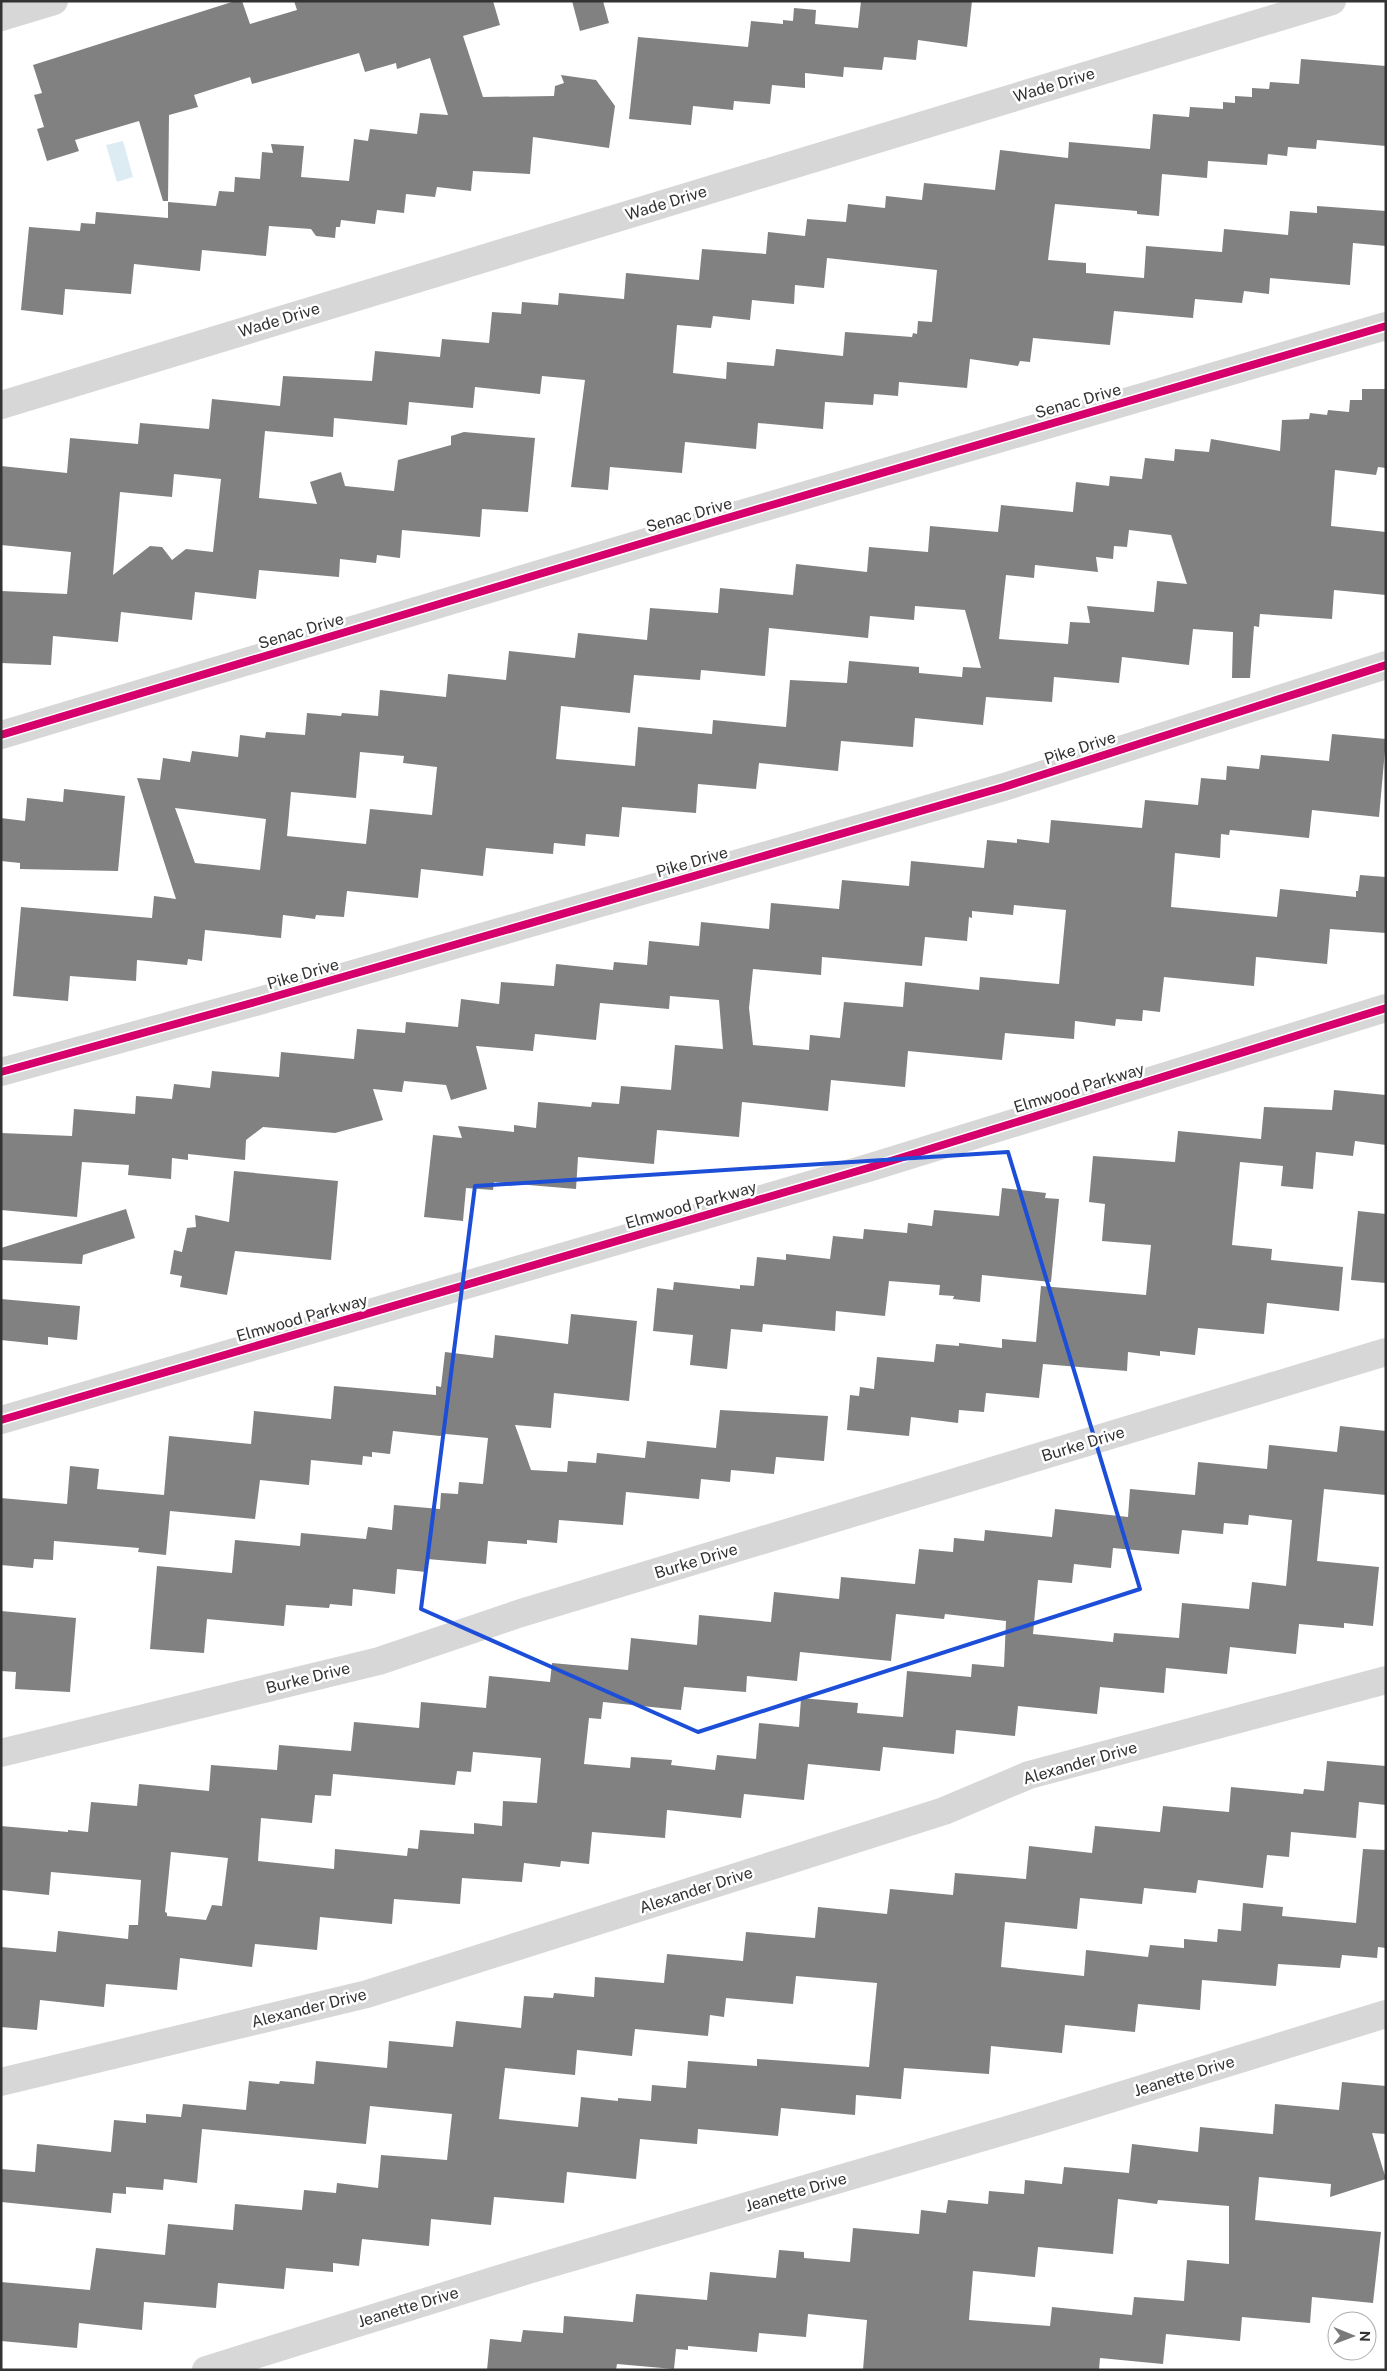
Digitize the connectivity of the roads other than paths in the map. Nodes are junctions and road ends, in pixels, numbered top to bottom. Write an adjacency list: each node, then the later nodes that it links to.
1 (54, 1): 3 (street)
2 (1332, 1): 5 (street, Wade Drive)
3 (1, 17)
4 (1386, 326): 7 (street, Senac Drive)
5 (1, 405)
6 (1386, 665): 9 (street, Pike Drive)
7 (1, 734)
8 (1386, 1008): 11 (street, Elmwood Parkway)
9 (1, 1072)
10 (1386, 1352): 13 (street, Burke Drive)
11 (1, 1420)
12 (1386, 1680): 15 (street, Alexander Drive)
13 (1, 1752)
14 (1386, 2014): 16 (street, Jeanette Drive)
15 (1, 2082)
16 (206, 2370)

